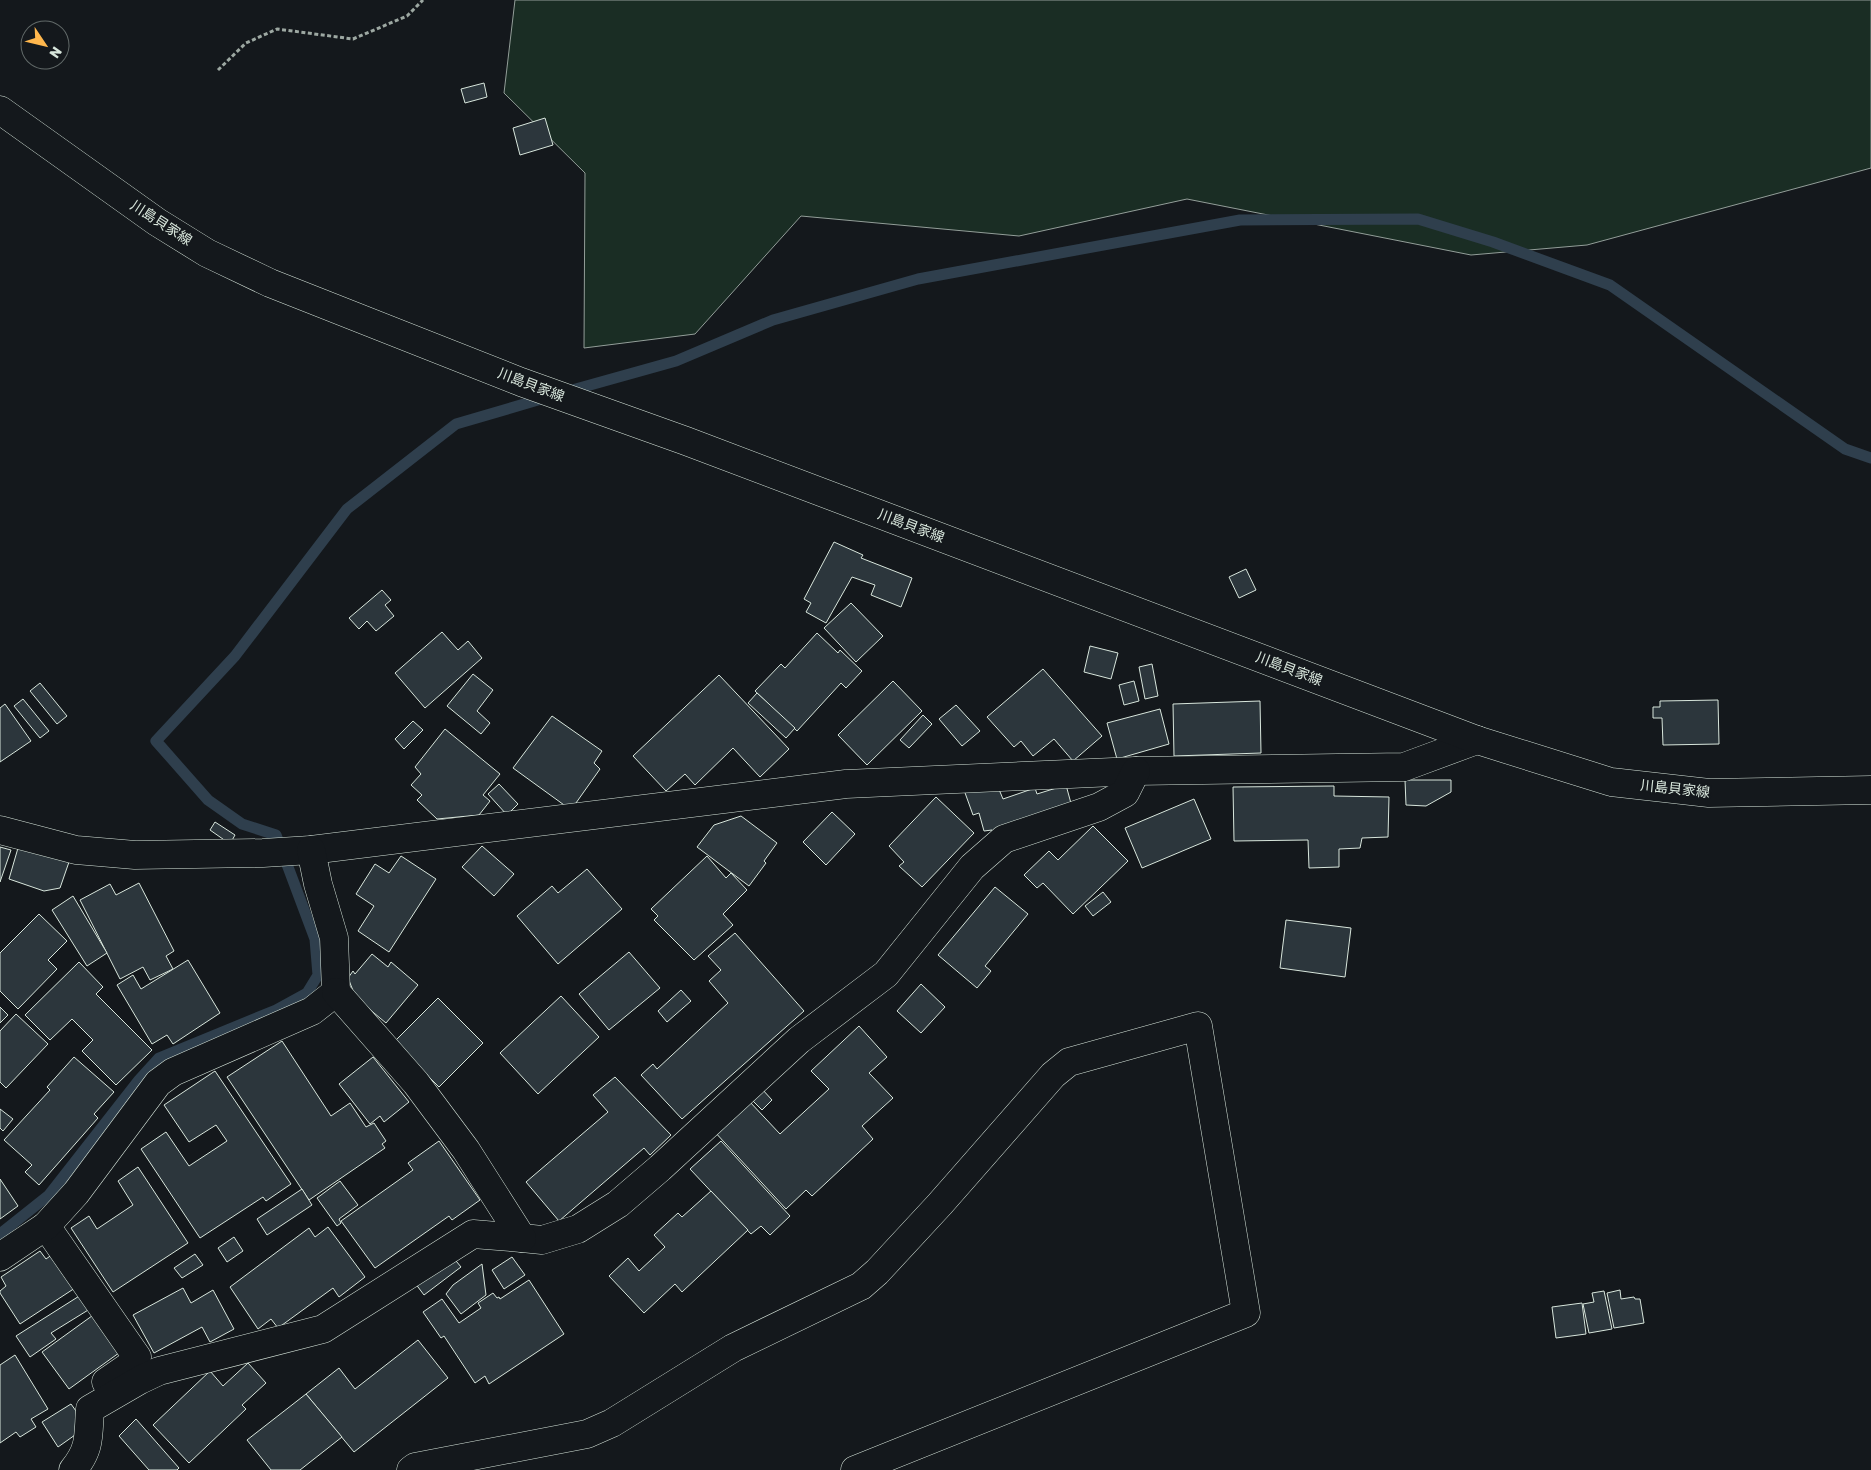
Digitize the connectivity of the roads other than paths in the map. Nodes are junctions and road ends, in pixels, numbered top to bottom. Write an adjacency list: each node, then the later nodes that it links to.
1 (0, 110): 2 (street, 川島貝家線)
2 (1477, 740): 3 (street); 4 (street, 川島貝家線)
3 (1136, 771): 6 (street); 9 (street)
4 (1871, 790)
5 (0, 830): 6 (street)
6 (311, 850): 7 (street)
7 (336, 992): 8 (street); 9 (street)
8 (46, 1226): 10 (street); 11 (street)
9 (522, 1238): 11 (street)
10 (0, 1257)
11 (90, 1409): 12 (street)
12 (73, 1470)
13 (411, 1470): 14 (street)
14 (855, 1470)

